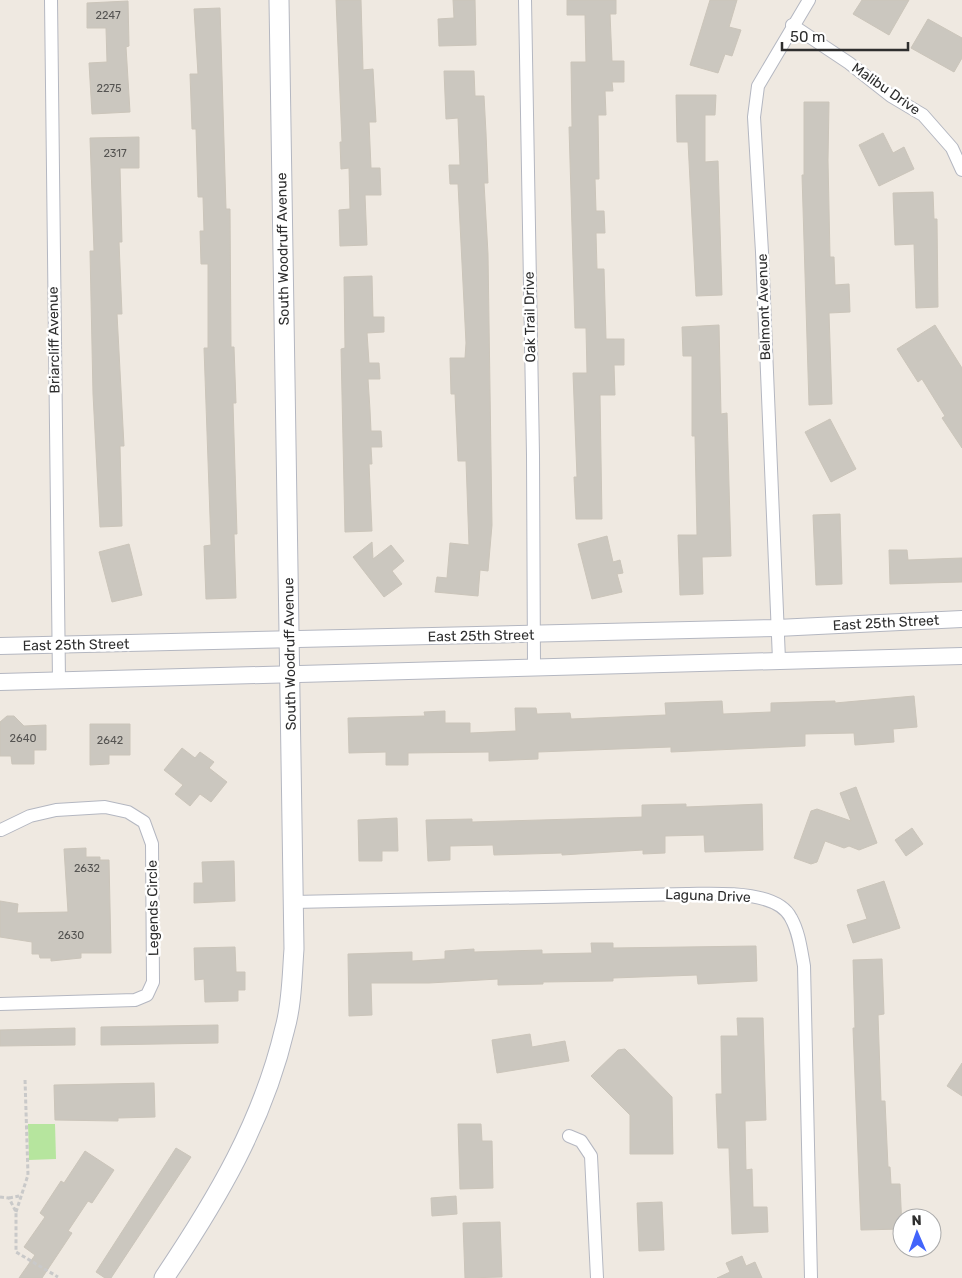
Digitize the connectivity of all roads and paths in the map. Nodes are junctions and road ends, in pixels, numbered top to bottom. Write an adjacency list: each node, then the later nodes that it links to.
1 (51, 0): 11 (street, Briarcliff Avenue)
2 (279, 0): 10 (main road, South Woodruff Avenue)
3 (525, 0): 9 (street, Oak Trail Drive)
4 (809, 0): 5 (street, Belmont Avenue)
5 (792, 25): 6 (street, Malibu Drive); 8 (street, Belmont Avenue)
6 (962, 170)
7 (962, 619): 8 (street, East 25th Street)
8 (777, 628): 9 (street, East 25th Street); 14 (street, Belmont Avenue)
9 (533, 635): 10 (street, East 25th Street); 15 (street, Oak Trail Drive)
10 (289, 640): 11 (street, East 25th Street); 16 (main road, South Woodruff Avenue)
11 (57, 645): 12 (street, East 25th Street); 17 (street, Briarcliff Avenue)
12 (0, 646)
13 (962, 656): 14 (street)
14 (778, 660): 15 (street)
15 (534, 666): 16 (street)
16 (291, 675): 17 (street); 20 (main road, South Woodruff Avenue)
17 (59, 681): 18 (street)
18 (0, 682)
19 (1, 830): 21 (street, Legends Circle)
20 (293, 902): 29 (main road, South Woodruff Avenue); 31 (street, Laguna Drive)
21 (0, 1004)
22 (25, 1079): 24 (path)
23 (569, 1136): 30 (street)
24 (19, 1196): 26 (path); 27 (path)
25 (0, 1197): 26 (path)
26 (9, 1198): 27 (path)
27 (16, 1212): 28 (path)
28 (58, 1278)
29 (164, 1278)
30 (597, 1278)
31 (811, 1278)

